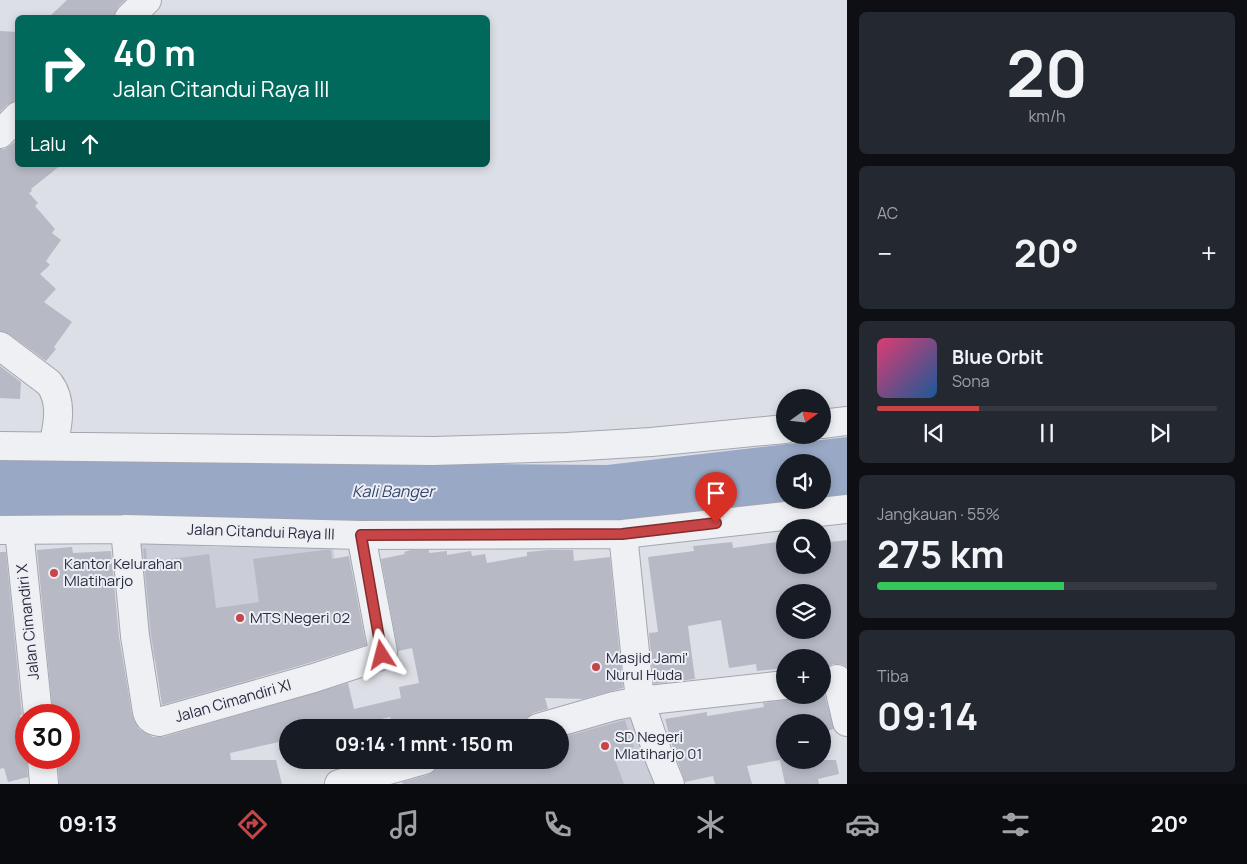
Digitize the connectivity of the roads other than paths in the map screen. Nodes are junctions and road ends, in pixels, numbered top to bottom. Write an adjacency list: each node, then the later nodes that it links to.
1 (147, 0): 2 (street)
2 (133, 15)
3 (15, 119): 4 (street)
4 (0, 134)
5 (0, 346): 10 (street)
6 (847, 421): 7 (street)
7 (831, 423)
8 (776, 429): 10 (street)
9 (0, 446): 10 (street)
10 (53, 446)
11 (847, 509): 14 (street, Jalan Citandui Raya III)
12 (125, 529): 13 (street, Jalan Citandui Raya III); 15 (street, Jalan Citandui Raya III); 15 (street, Jalan Cimandiri XI)
13 (10, 530): 19 (street, Jalan Cimandiri X)
14 (622, 534): 15 (street, Jalan Citandui Raya III); 18 (street)
15 (361, 535)
16 (835, 679): 21 (street)
17 (776, 686): 18 (street)
18 (640, 701): 20 (street); 27 (street)
19 (36, 704)
20 (569, 719)
21 (847, 722)
22 (43, 769): 25 (street)
23 (404, 769): 24 (street)
24 (384, 778): 26 (street)
25 (44, 784)
26 (339, 784)
27 (670, 784)

